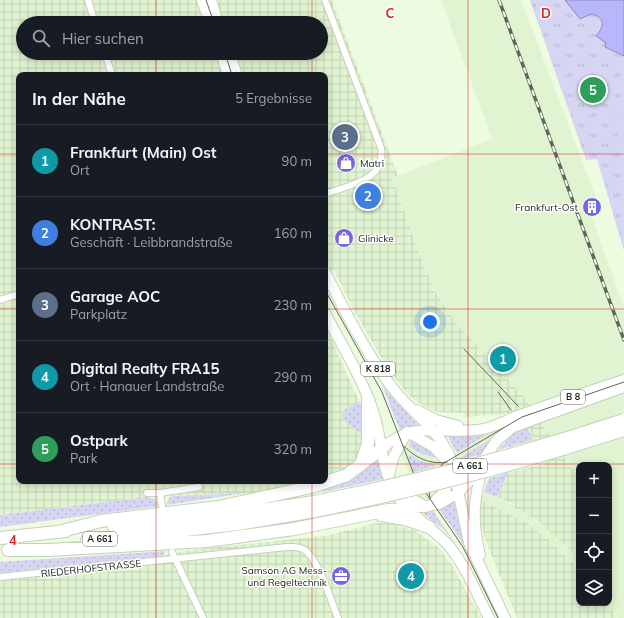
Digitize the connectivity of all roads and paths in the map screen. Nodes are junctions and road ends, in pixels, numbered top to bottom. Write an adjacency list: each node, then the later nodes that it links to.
1 (88, 0): 5 (street)
2 (202, 0): 6 (main road)
3 (210, 0): 7 (main road)
4 (325, 0): 14 (street)
5 (93, 16)
6 (208, 16)
7 (216, 16)
8 (107, 60): 11 (street)
9 (223, 60): 12 (main road)
10 (232, 60): 13 (main road)
11 (111, 72)
12 (227, 72)
13 (236, 72)
14 (328, 193)
15 (328, 278): 22 (main road, K 818)
16 (16, 295): 17 (street)
17 (0, 300)
18 (328, 319): 21 (main road, K 818)
19 (624, 380): 23 (main road, B 8)
20 (624, 387): 23 (main road, B 8)
21 (368, 399): 30 (main road, K 818); 31 (highway)
22 (408, 405): 25 (main road, K 818); 26 (main road)
23 (523, 418): 26 (main road, B 8); 29 (main road, B 8)
24 (624, 420): 41 (highway, A 661, bridge)
25 (431, 429): 26 (main road, B 8); 28 (main road, B 8); 32 (main road, K 818)
26 (475, 430)
27 (624, 430): 41 (highway, A 661, bridge)
28 (407, 432): 30 (main road, B 8); 32 (main road); 33 (main road)
29 (492, 447): 37 (main road, B 8); 51 (main road)
30 (381, 449): 31 (highway); 33 (main road)
31 (361, 466): 34 (highway)
32 (453, 470): 37 (main road, K 818); 42 (main road)
33 (389, 481): 42 (main road); 43 (main road)
34 (328, 482)
35 (320, 484): 46 (highway)
36 (199, 488): 39 (street)
37 (458, 492): 42 (main road); 51 (main road)
38 (147, 493): 39 (street)
39 (160, 493): 40 (street)
40 (162, 506)
41 (314, 507): 46 (highway, A 661); 48 (highway, A 661)
42 (426, 507): 43 (main road)
43 (408, 509): 44 (highway); 45 (main road)
44 (340, 520): 45 (highway); 48 (highway)
45 (429, 527): 55 (main road)
46 (58, 532): 47 (highway, A 661)
47 (0, 538)
48 (4, 550)
49 (172, 552): 50 (street)
50 (175, 559): 52 (street, RIEDERHOFSTRASSE); 53 (street); 54 (street, RIEDERHOFSTRASSE)
51 (483, 570): 56 (main road)
52 (0, 577)
53 (203, 618)
54 (338, 618)
55 (489, 618)
56 (505, 618)

